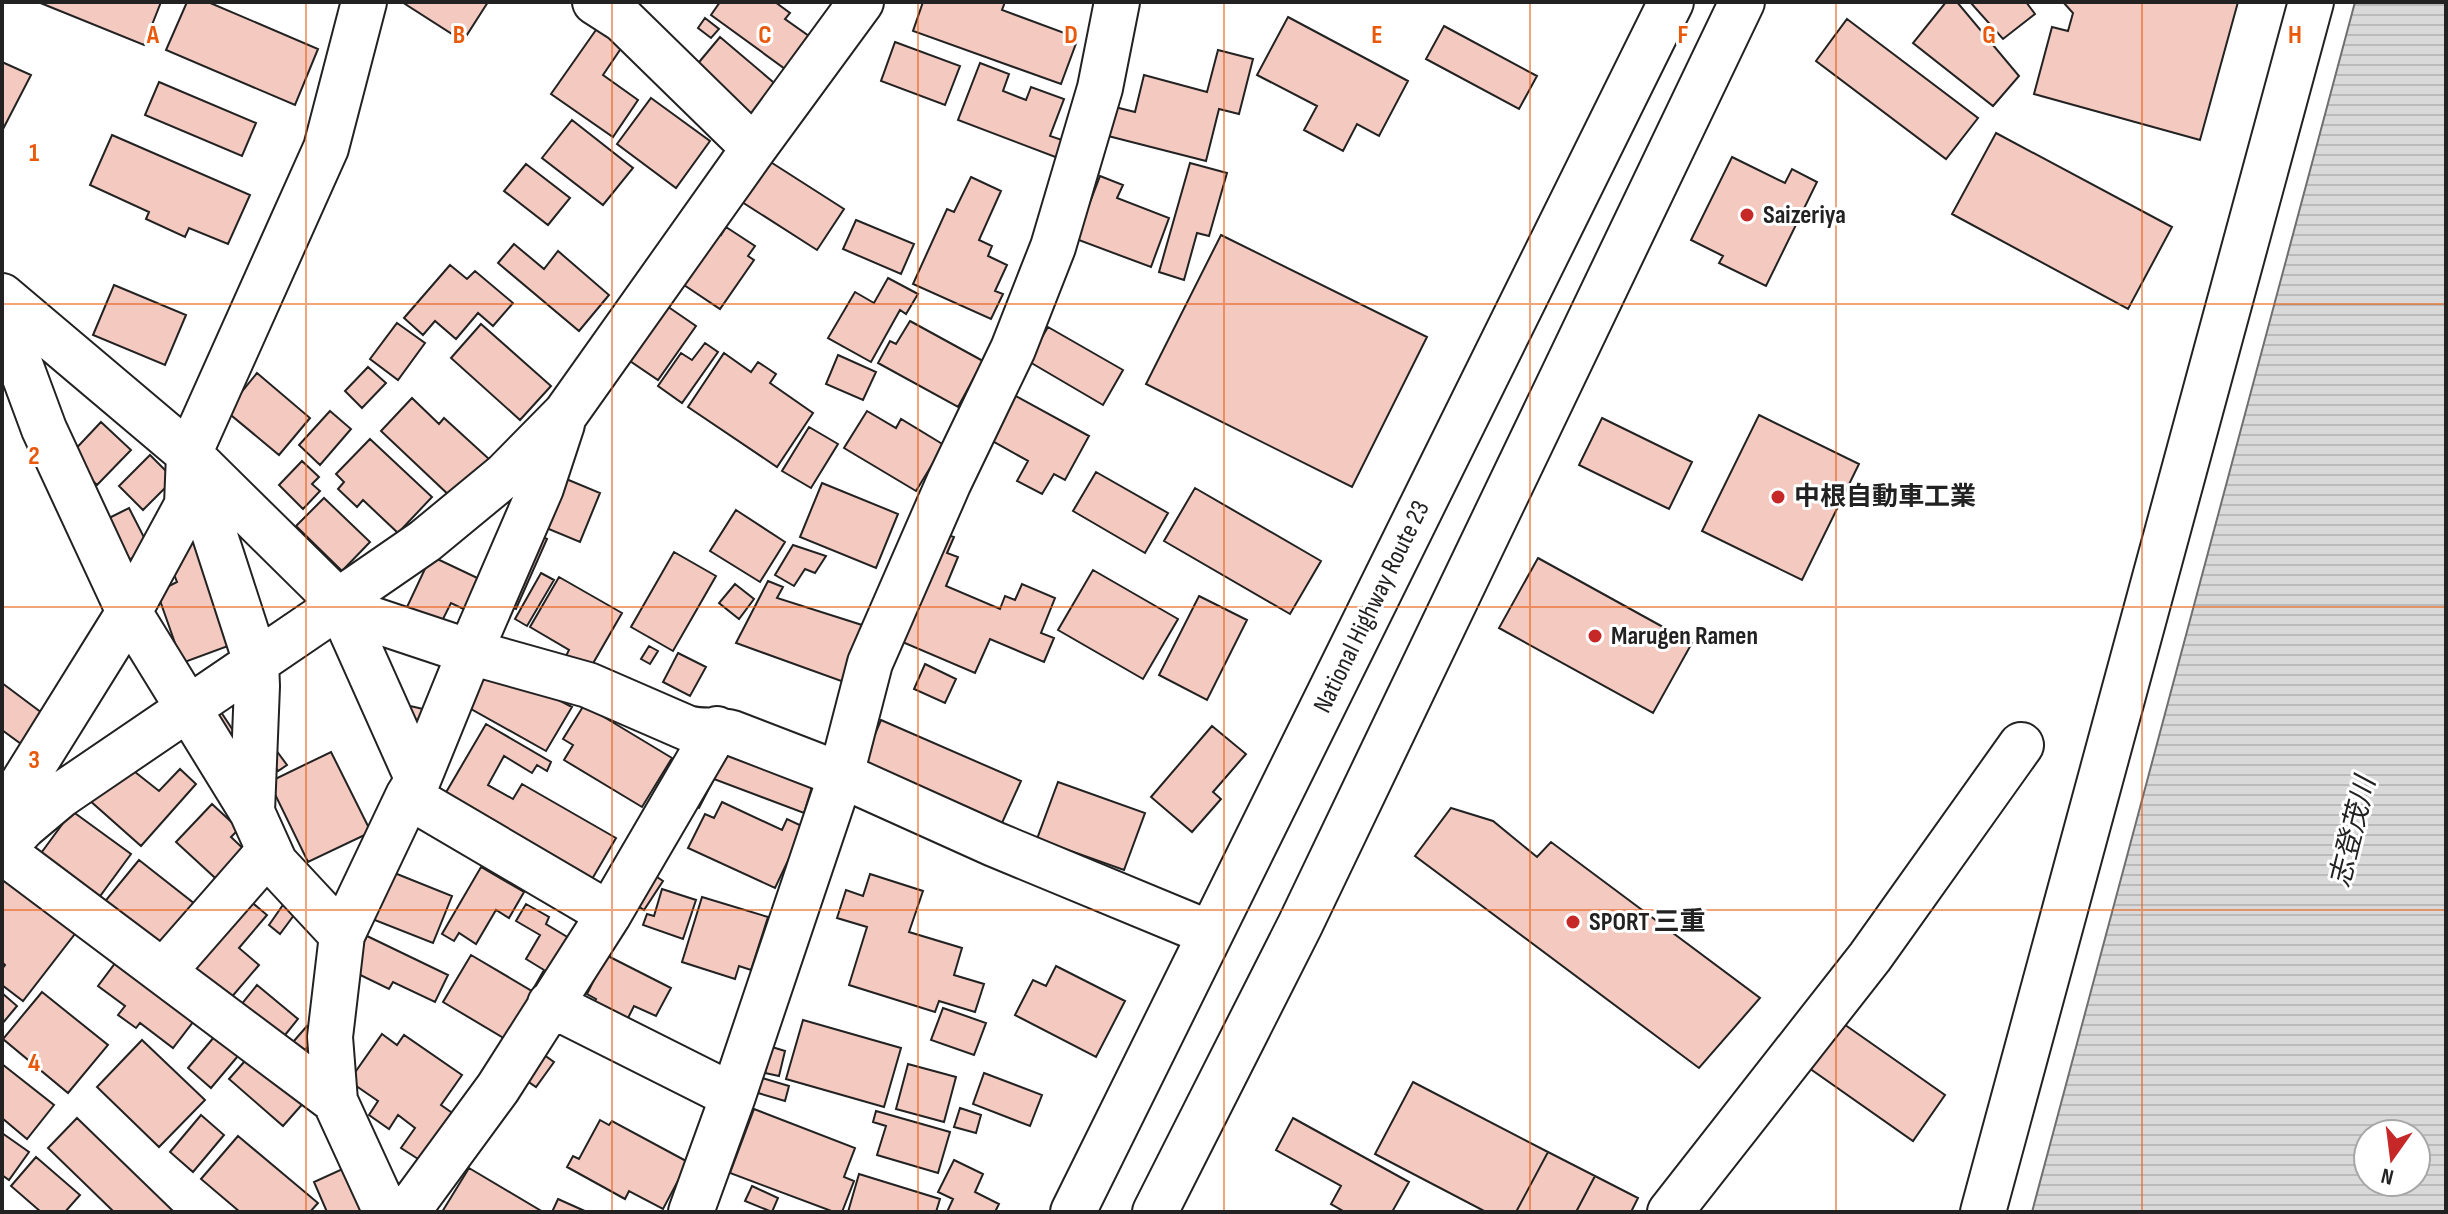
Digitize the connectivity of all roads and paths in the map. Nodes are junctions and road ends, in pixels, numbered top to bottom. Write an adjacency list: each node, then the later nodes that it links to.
1 (364, 2): 11 (main road)
2 (595, 2): 8 (main road)
3 (861, 2): 8 (main road)
4 (1117, 2): 19 (main road)
5 (1671, 2): 26 (main road, National Highway Route 23)
6 (1742, 2): 36 (main road)
7 (2311, 2): 38 (main road)
8 (754, 148): 10 (main road)
9 (2, 296): 11 (main road); 13 (main road)
10 (566, 413): 12 (main road); 14 (main road)
11 (189, 454): 12 (main road); 13 (main road); 15 (main road)
12 (338, 601): 14 (main road); 15 (main road); 20 (main road)
13 (129, 612): 16 (main road); 22 (main road)
14 (470, 652): 17 (main road); 20 (main road)
15 (256, 662): 16 (main road); 21 (main road)
16 (187, 709): 21 (main road); 23 (main road)
17 (717, 729): 19 (main road); 25 (main road)
18 (2021, 745): 37 (main road)
19 (841, 775): 26 (main road); 30 (main road)
20 (413, 788): 25 (main road); 27 (main road)
21 (252, 812): 24 (main road)
22 (2, 836)
23 (2, 850): 28 (main road)
24 (269, 851): 27 (main road); 28 (main road)
25 (609, 914): 29 (main road)
26 (1209, 933): 35 (main road, National Highway Route 23)
27 (342, 935): 31 (main road)
28 (164, 971): 31 (main road)
29 (550, 1004): 30 (main road); 33 (main road)
30 (733, 1096): 34 (main road)
31 (335, 1101): 32 (main road)
32 (386, 1212)
33 (407, 1212)
34 (691, 1212)
35 (1073, 1212)
36 (1155, 1212)
37 (1670, 1212)
38 (1983, 1212)

